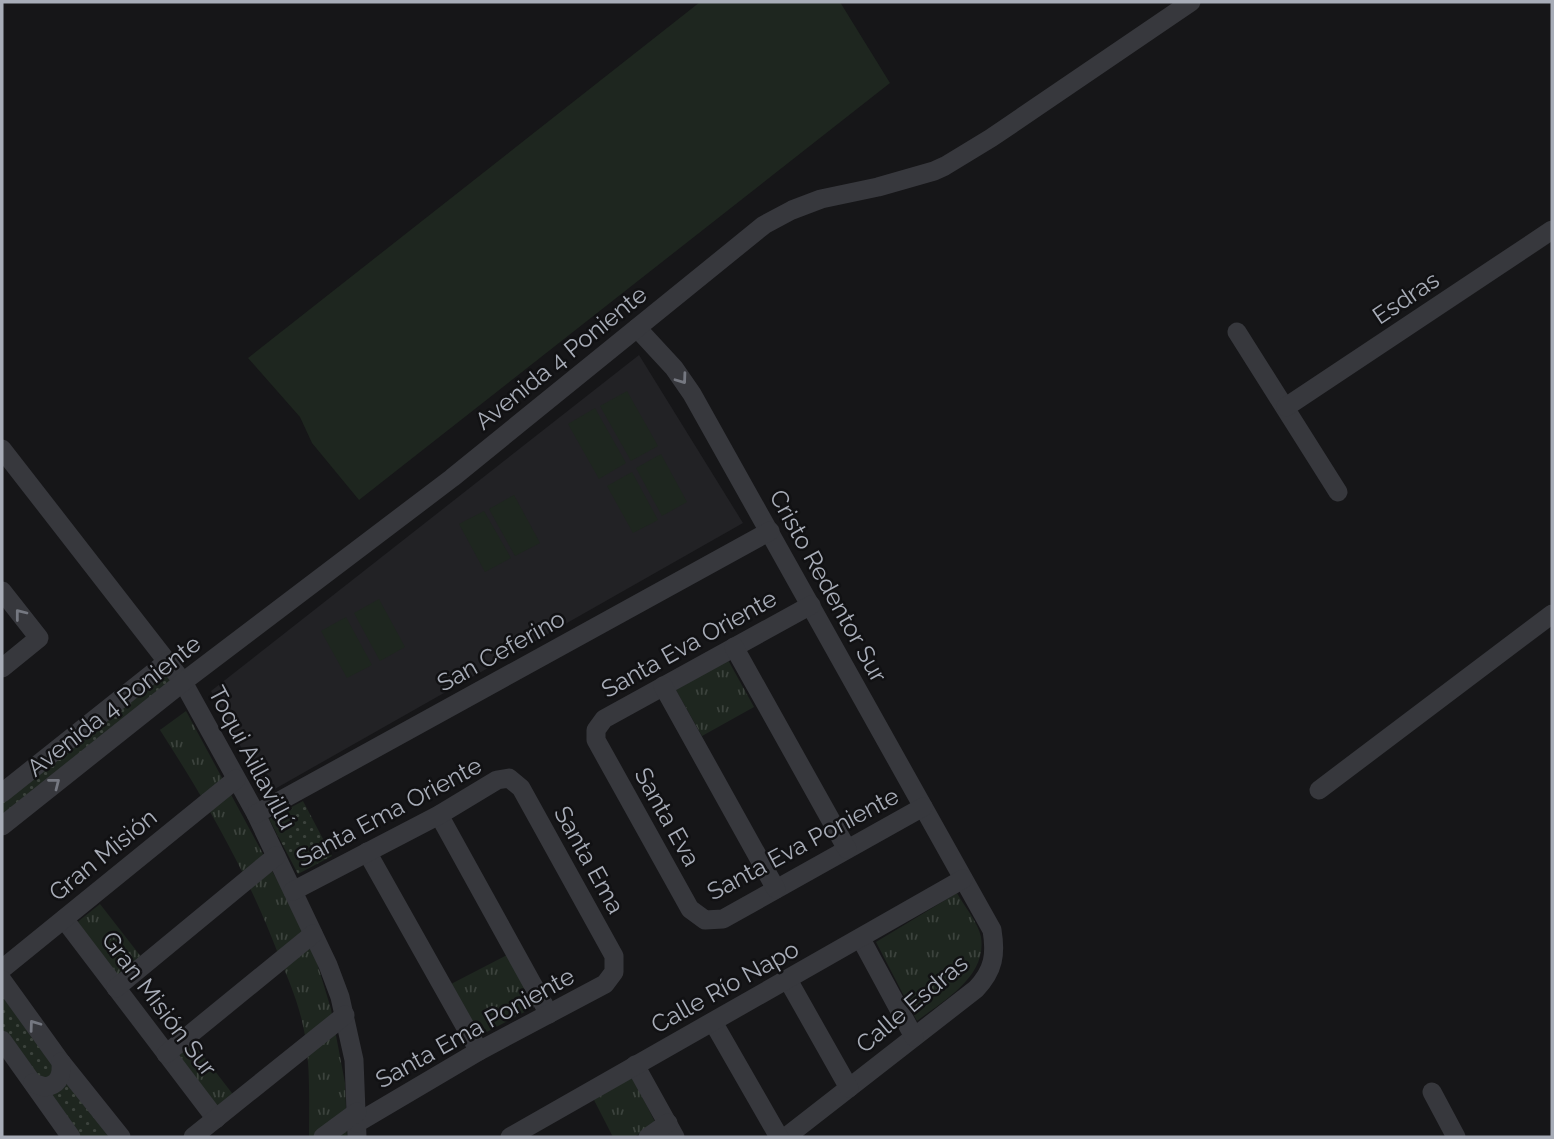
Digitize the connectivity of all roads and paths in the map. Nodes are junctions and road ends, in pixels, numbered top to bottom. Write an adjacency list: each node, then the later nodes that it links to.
1 (1191, 2): 3 (street, Avenida 4 Poniente)
2 (1552, 230): 5 (street, Esdras)
3 (637, 328): 8 (street, Cristo Redentor Sur, one-way to 8); 15 (street, Avenida 4 Poniente)
4 (1237, 332): 5 (street)
5 (1286, 407): 7 (street)
6 (2, 449): 13 (street, Toqui Aillavillú)
7 (1338, 492)
8 (770, 531): 10 (street, Cristo Redentor Sur); 23 (street, San Ceferino)
9 (2, 591): 14 (street, one-way to 9)
10 (811, 605): 12 (street, Santa Eva Oriente); 22 (street, Cristo Redentor Sur)
11 (1552, 614): 20 (street)
12 (734, 647): 16 (street, Santa Eva Oriente); 26 (street)
13 (168, 662): 15 (street, Toqui Aillavillú); 21 (street, Avenida 4 Poniente)
14 (2, 668)
15 (183, 682): 19 (street, Toqui Aillavillú); 25 (street, Avenida 4 Poniente, one-way to 15)
16 (663, 686): 17 (street, Santa Eva Oriente); 30 (street)
17 (596, 730): 33 (street, Santa Eva)
18 (509, 778): 24 (street, Santa Ema Oriente); 37 (street, Santa Ema)
19 (236, 779): 23 (street, Toqui Aillavillú); 32 (street, Gran Misión)
20 (1319, 790)
21 (2, 793)
22 (923, 807): 26 (street, Santa Eva Poniente); 29 (street, Cristo Redentor Sur)
23 (256, 814): 28 (street, Toqui Aillavillú)
24 (439, 815): 27 (street, Santa Ema Oriente); 41 (street)
25 (2, 826)
26 (847, 849): 30 (street, Santa Eva Poniente)
27 (367, 852): 31 (street, Santa Ema Oriente); 46 (street)
28 (276, 856): 31 (street, Toqui Aillavillú); 40 (street)
29 (963, 879): 35 (street, Calle Río Napo); 44 (street, Calle Esdras)
30 (776, 889): 33 (street, Santa Eva Poniente)
31 (293, 891): 34 (street, Toqui Aillavillú)
32 (64, 919): 36 (street, Gran Misión); 40 (street, Gran Misión Sur)
33 (705, 920)
34 (313, 934): 42 (street, Toqui Aillavillú); 47 (street)
35 (861, 939): 39 (street, Calle Río Napo); 44 (street)
36 (2, 969)
37 (614, 972): 41 (street, Santa Ema Poniente)
38 (2, 980): 48 (street, one-way to 38)
39 (788, 980): 43 (street, Calle Río Napo); 51 (street)
40 (116, 988): 47 (street, Gran Misión Sur)
41 (549, 1014): 46 (street, Santa Ema Poniente)
42 (345, 1015): 53 (street); 54 (street, Toqui Aillavillú)
43 (713, 1022): 49 (street, Calle Río Napo); 62 (street)
44 (914, 1037): 51 (street, Calle Esdras)
45 (2, 1040): 50 (street)
46 (479, 1051): 54 (street, Santa Ema Poniente)
47 (166, 1054): 53 (street, Gran Misión Sur)
48 (61, 1062): 50 (street); 57 (street)
49 (635, 1066): 55 (street); 60 (street, Calle Río Napo)
50 (33, 1083): 56 (street)
51 (849, 1088): 63 (street, Calle Esdras)
52 (1432, 1092): 64 (street)
53 (216, 1119): 58 (street)
54 (357, 1124): 59 (street, Santa Ema Poniente)
55 (672, 1130): 61 (street)
56 (71, 1137)
57 (121, 1137)
58 (193, 1137)
59 (323, 1137)
60 (510, 1137)
61 (648, 1137)
62 (779, 1137)
63 (786, 1137)
64 (1456, 1137)

